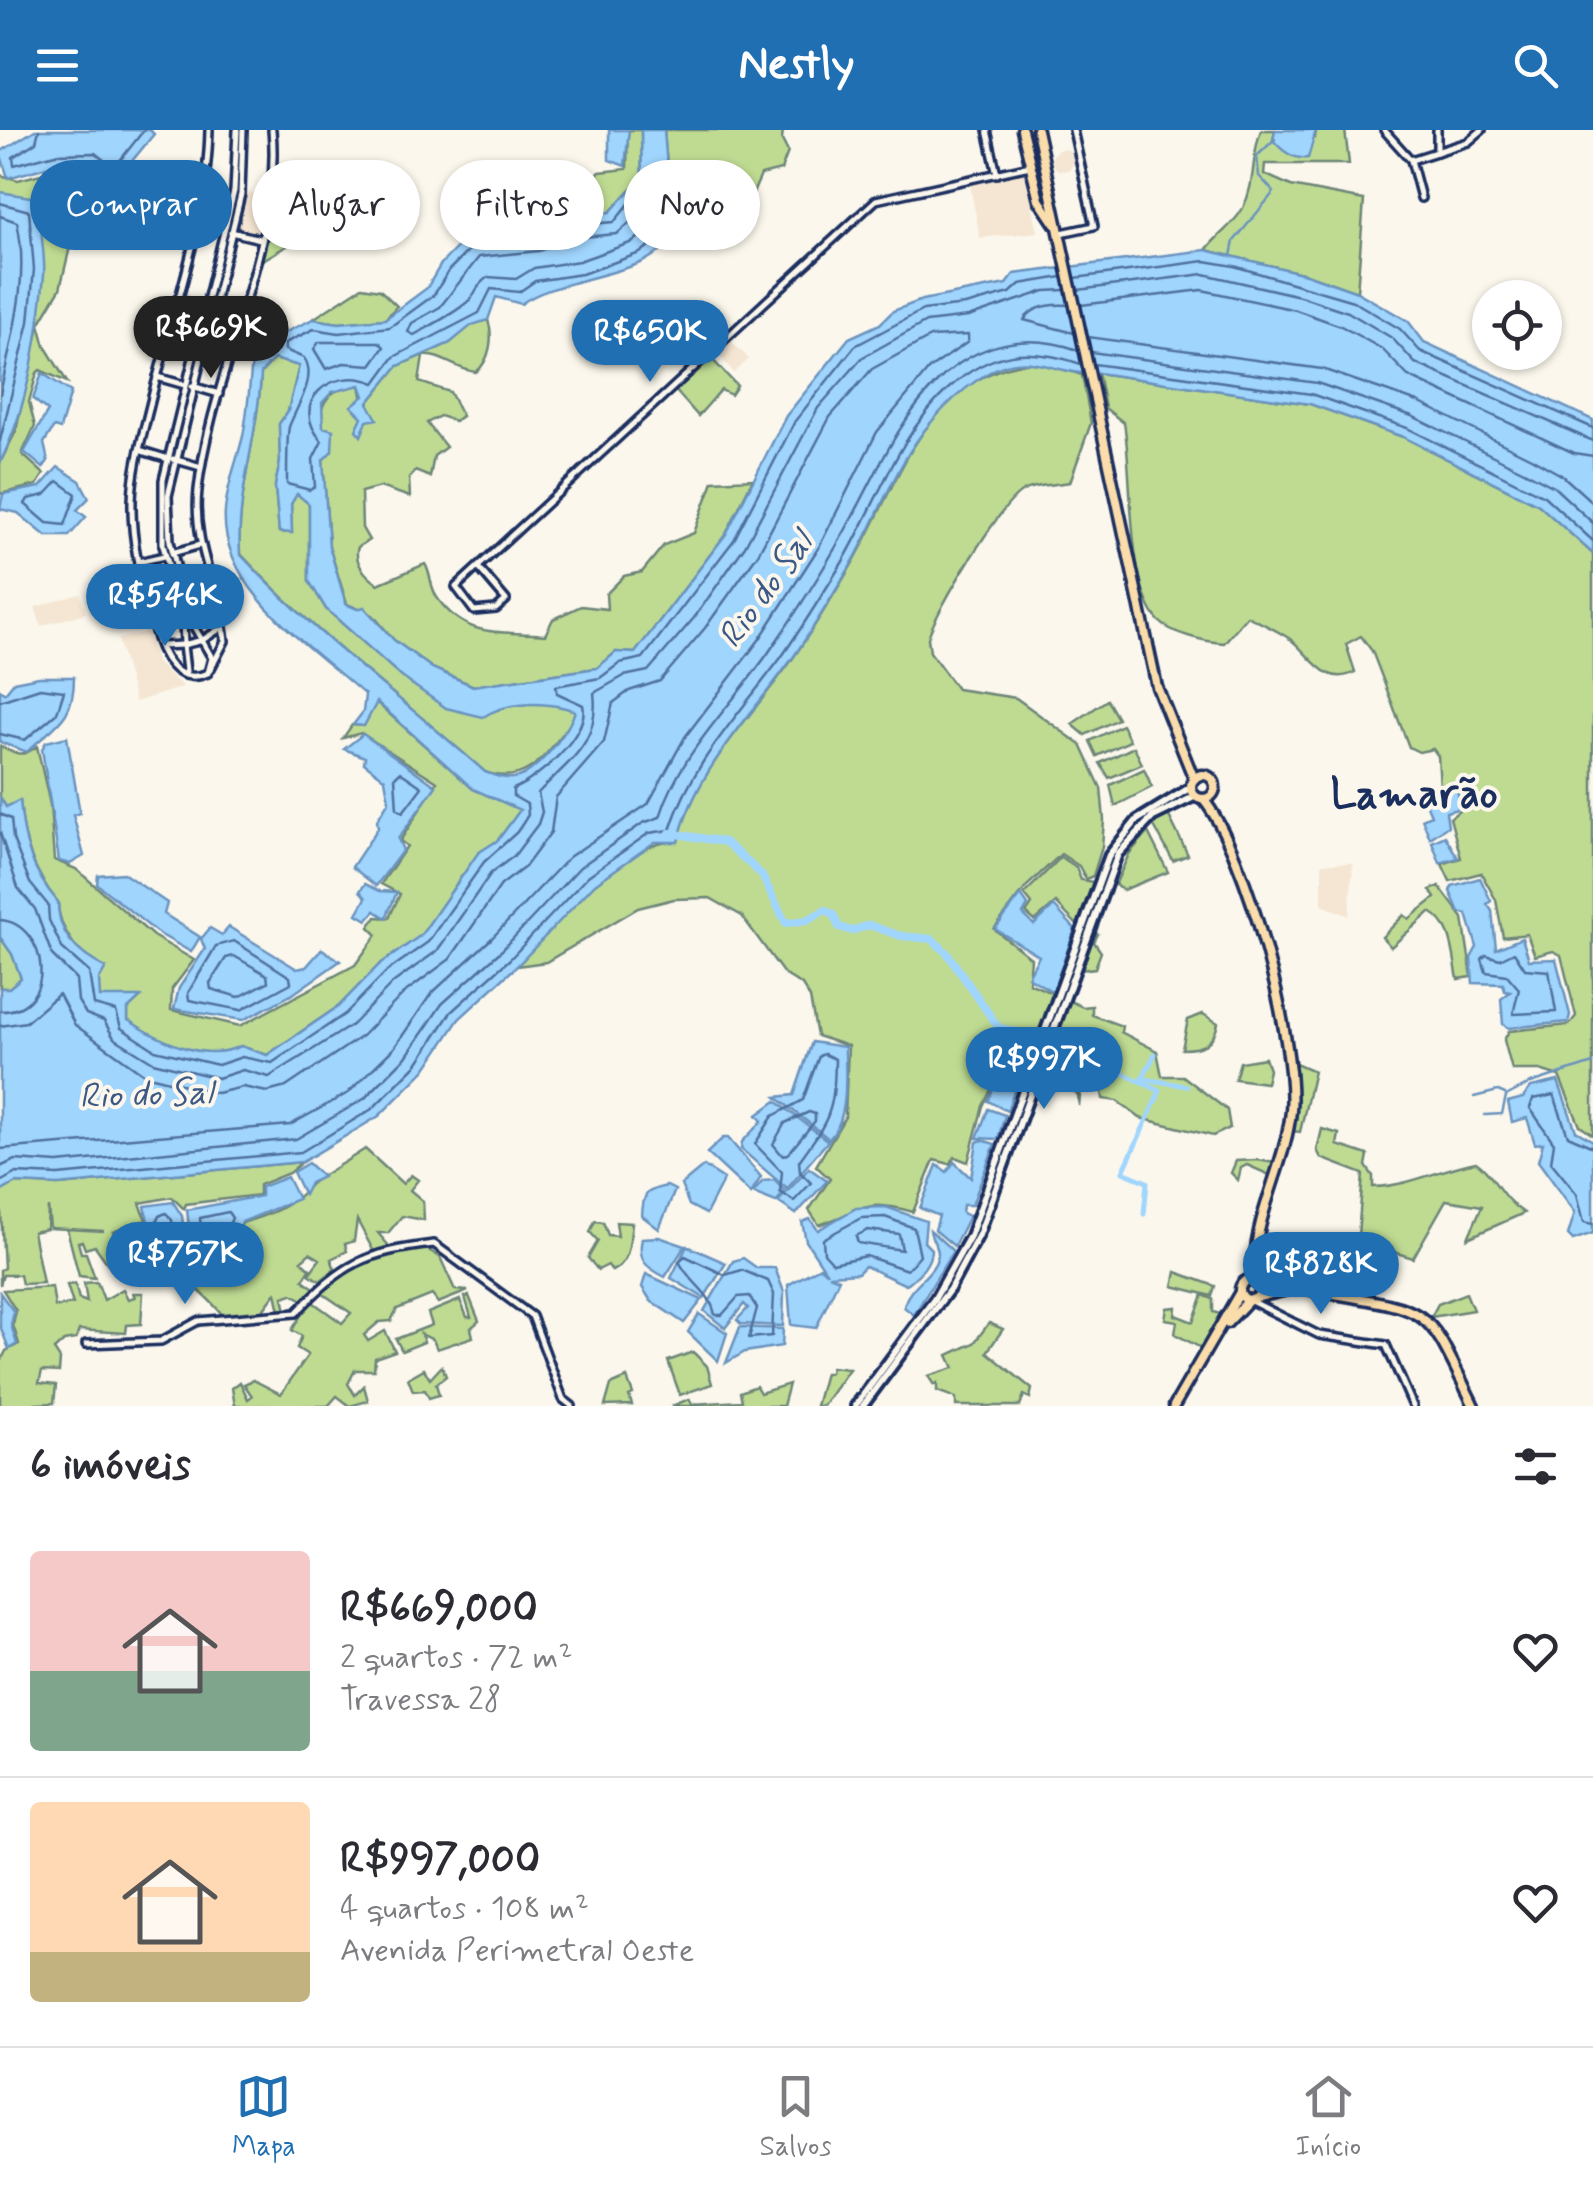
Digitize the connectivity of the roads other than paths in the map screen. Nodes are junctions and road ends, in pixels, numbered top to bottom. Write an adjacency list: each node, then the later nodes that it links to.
1 (209, 130): 12 (street)
2 (237, 130): 20 (street)
3 (272, 130): 13 (street)
4 (988, 130): 16 (street)
5 (1074, 130): 21 (street)
6 (1384, 130): 14 (street)
7 (1437, 130): 11 (street)
8 (1482, 130): 11 (street)
9 (1037, 131): 17 (main road)
10 (1024, 132): 15 (main road)
11 (1437, 152): 14 (street)
12 (208, 160)
13 (273, 160)
14 (1410, 160): 18 (street)
15 (1030, 166): 16 (street); 19 (main road)
16 (997, 174): 37 (street)
17 (1052, 198): 19 (main road); 21 (main road)
18 (1421, 198)
19 (1038, 200): 21 (main road)
20 (232, 214)
21 (1056, 229): 44 (main road)
22 (190, 250): 25 (street)
23 (223, 250): 26 (street)
24 (257, 250): 27 (street)
25 (177, 300): 26 (street); 28 (street)
26 (208, 308): 27 (street); 29 (street)
27 (240, 316): 30 (street)
28 (157, 377): 29 (street); 31 (street)
29 (188, 386): 30 (street); 32 (street)
30 (220, 394): 33 (street)
31 (139, 450): 32 (street); 36 (street)
32 (170, 459): 33 (street); 35 (street)
33 (201, 467): 34 (street)
34 (200, 545): 35 (street); 38 (street)
35 (168, 554): 36 (street); 39 (street); 41 (street)
36 (138, 562): 40 (street)
37 (478, 568): 37 (street)
38 (222, 626): 39 (street); 42 (street)
39 (199, 641): 41 (street); 42 (street)
40 (158, 645): 41 (street); 43 (street)
41 (184, 645): 43 (street)
42 (208, 672): 43 (street)
43 (192, 676)
44 (1196, 780): 45 (main road); 46 (main road); 59 (main road)
45 (1213, 794): 46 (main road); 47 (main road)
46 (1200, 798): 47 (main road); 60 (main road)
47 (1217, 818): 48 (main road)
48 (1259, 1241): 49 (main road); 50 (main road)
49 (1255, 1259): 51 (main road); 52 (main road)
50 (1244, 1281): 51 (main road); 54 (main road)
51 (1257, 1282): 52 (main road); 55 (main road)
52 (1276, 1283): 53 (main road)
53 (1302, 1289): 55 (main road); 63 (main road)
54 (1240, 1292): 55 (main road); 56 (main road)
55 (1253, 1298): 56 (main road); 62 (street)
56 (1221, 1330): 61 (main road)
57 (86, 1344): 58 (street)
58 (572, 1406)
59 (854, 1406)
60 (863, 1406)
61 (1174, 1406)
62 (1413, 1406)
63 (1474, 1406)

